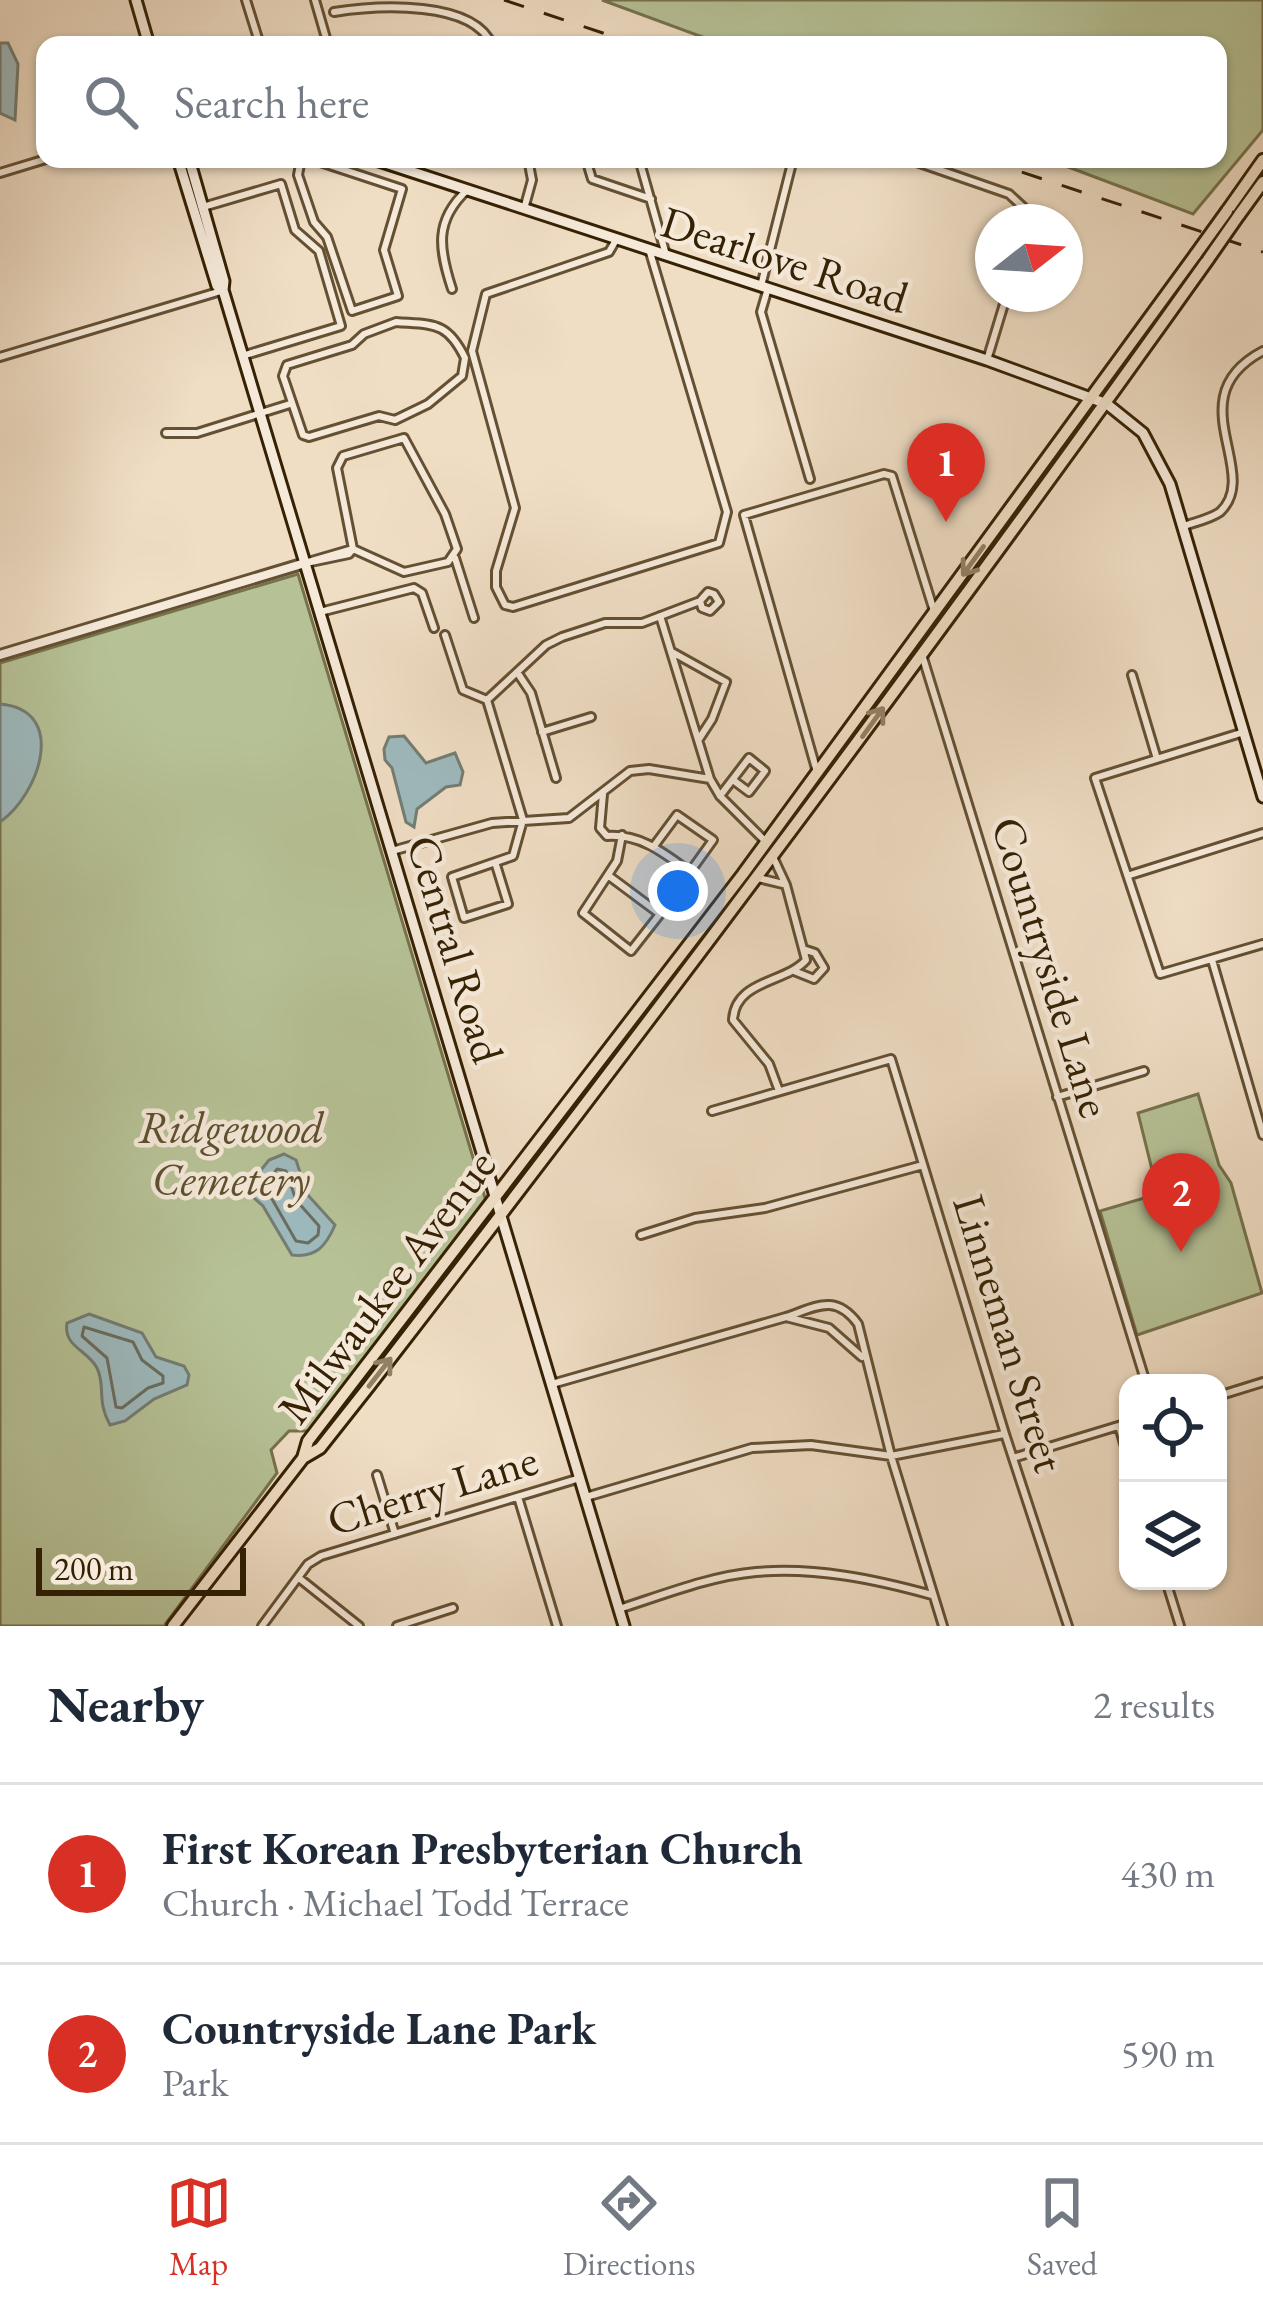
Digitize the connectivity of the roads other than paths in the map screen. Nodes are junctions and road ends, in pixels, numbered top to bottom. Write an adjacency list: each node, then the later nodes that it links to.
1 (136, 0): 5 (main road)
2 (246, 0): 6 (street)
3 (315, 0): 7 (street)
4 (334, 12): 8 (street)
5 (146, 36)
6 (257, 36)
7 (325, 36)
8 (488, 36)
9 (1263, 160): 30 (main road, Milwaukee Avenue)
10 (36, 162): 22 (street)
11 (181, 168): 37 (main road, Central Road)
12 (192, 168): 28 (main road, Central Road)
13 (299, 168): 23 (street)
14 (341, 168): 23 (street)
15 (357, 168): 23 (street)
16 (400, 168): 25 (main road, Dearlove Road)
17 (530, 168): 29 (street)
18 (589, 168): 26 (street)
19 (642, 168): 26 (street)
20 (791, 168): 35 (street)
21 (934, 168): 27 (street)
22 (0, 172)
23 (355, 172)
24 (1263, 182): 30 (main road, Milwaukee Avenue)
25 (467, 190): 29 (main road, Dearlove Road); 36 (street)
26 (651, 199): 33 (street)
27 (1020, 204)
28 (203, 206): 37 (main road, Central Road); 40 (street)
29 (524, 208): 31 (main road, Dearlove Road)
30 (1233, 213): 34 (main road, Milwaukee Avenue, bridge)
31 (617, 239): 32 (main road, Dearlove Road); 32 (street)
32 (649, 249): 33 (main road, Dearlove Road)
33 (666, 255): 35 (main road, Dearlove Road)
34 (1202, 256): 43 (main road, Milwaukee Avenue); 45 (main road, Milwaukee Avenue)
35 (764, 287): 42 (main road, Dearlove Road); 48 (street)
36 (452, 289)
37 (223, 290): 40 (main road, Central Road); 41 (street)
38 (1002, 312): 42 (street)
39 (1263, 351): 49 (street)
40 (242, 356): 46 (main road, Central Road)
41 (0, 358)
42 (987, 360): 43 (main road, Dearlove Road)
43 (1093, 396): 45 (main road, Dearlove Road); 55 (main road, Milwaukee Avenue, one-way to 55)
44 (290, 404): 44 (street); 46 (street)
45 (1107, 404): 49 (main road, Dearlove Road); 63 (main road, Milwaukee Avenue)
46 (260, 414): 47 (street); 52 (main road, Central Road)
47 (166, 433)
48 (810, 479)
49 (1182, 526): 69 (main road, Dearlove Road)
50 (353, 549): 51 (street); 51 (street); 52 (street)
51 (454, 559): 57 (street)
52 (305, 563): 54 (main road, Central Road); 62 (street)
53 (700, 601): 56 (street)
54 (320, 612): 58 (street); 85 (main road, Central Road)
55 (934, 614): 60 (main road, Milwaukee Avenue); 72 (street)
56 (661, 616): 61 (street); 64 (street)
57 (474, 618)
58 (434, 628)
59 (445, 635): 66 (street)
60 (916, 638): 63 (street, Countryside Lane); 72 (main road, Milwaukee Avenue)
61 (672, 652): 70 (street); 70 (street)
62 (0, 655)
63 (922, 655): 76 (main road, Milwaukee Avenue, one-way to 63); 99 (street, Countryside Lane)
64 (518, 673): 66 (street); 68 (street)
65 (1132, 674): 71 (street)
66 (487, 700): 80 (street)
67 (591, 717): 68 (street)
68 (542, 732): 73 (street)
69 (1244, 732): 71 (street); 79 (main road, Dearlove Road)
70 (699, 739): 74 (street)
71 (1157, 760): 88 (street)
72 (817, 772): 76 (street); 83 (main road, Milwaukee Avenue)
73 (556, 778)
74 (710, 779): 77 (street); 78 (street)
75 (733, 780): 75 (street); 78 (street)
76 (830, 782): 86 (main road, Milwaukee Avenue)
77 (603, 790): 80 (street); 82 (street)
78 (720, 796): 83 (street)
79 (1263, 796)
80 (523, 820): 85 (street); 87 (street)
81 (1263, 833): 88 (street)
82 (622, 836): 84 (street); 89 (street)
83 (766, 842): 86 (street); 96 (main road, Milwaukee Avenue)
84 (654, 846): 84 (street)
85 (392, 851): 104 (main road, Central Road)
86 (776, 854): 90 (main road, Milwaukee Avenue); 91 (street)
87 (496, 865): 87 (street)
88 (1130, 875): 94 (street)
89 (609, 876): 89 (street)
90 (758, 878): 91 (street); 100 (main road, Milwaukee Avenue)
91 (786, 885): 93 (street)
92 (1263, 944): 94 (street)
93 (806, 950): 95 (street); 95 (street)
94 (1212, 960): 102 (street)
95 (794, 970): 98 (street)
96 (610, 1048): 100 (main road); 104 (main road, Milwaukee Avenue)
97 (1144, 1071): 99 (street)
98 (779, 1091): 101 (street); 103 (street, Linneman Street)
99 (1058, 1097): 109 (street, Countryside Lane)
100 (582, 1109): 105 (main road, Milwaukee Avenue)
101 (712, 1111)
102 (1263, 1135)
103 (923, 1165): 106 (street); 114 (street, Linneman Street)
104 (496, 1197): 105 (main road, Central Road); 116 (main road, Milwaukee Avenue)
105 (502, 1215): 111 (main road, Central Road); 116 (main road, Milwaukee Avenue, one-way to 105)
106 (641, 1234)
107 (785, 1317): 108 (street); 108 (street); 111 (street)
108 (865, 1360): 115 (street)
109 (1142, 1374)
110 (1263, 1382): 112 (street)
111 (552, 1384): 119 (main road, Central Road)
112 (1227, 1393)
113 (1119, 1426): 117 (street)
114 (1005, 1434): 115 (street); 117 (street, Linneman Street)
115 (891, 1456): 121 (street); 125 (street)
116 (303, 1458): 128 (main road)
117 (1013, 1458): 135 (street, Linneman Street)
118 (377, 1475): 122 (street)
119 (580, 1478): 120 (street, Cherry Lane); 121 (main road, Central Road)
120 (518, 1497): 122 (street, Cherry Lane); 132 (street)
121 (586, 1497): 127 (main road, Central Road)
122 (395, 1534): 123 (street, Cherry Lane)
123 (298, 1578): 129 (street, Cherry Lane); 130 (street)
124 (1169, 1590): 136 (street)
125 (932, 1596): 127 (street); 134 (street)
126 (453, 1608): 131 (street)
127 (619, 1609): 133 (main road, Central Road)
128 (173, 1626)
129 (262, 1626)
130 (359, 1626)
131 (397, 1626)
132 (557, 1626)
133 (624, 1626)
134 (943, 1626)
135 (1068, 1626)
136 (1180, 1626)

